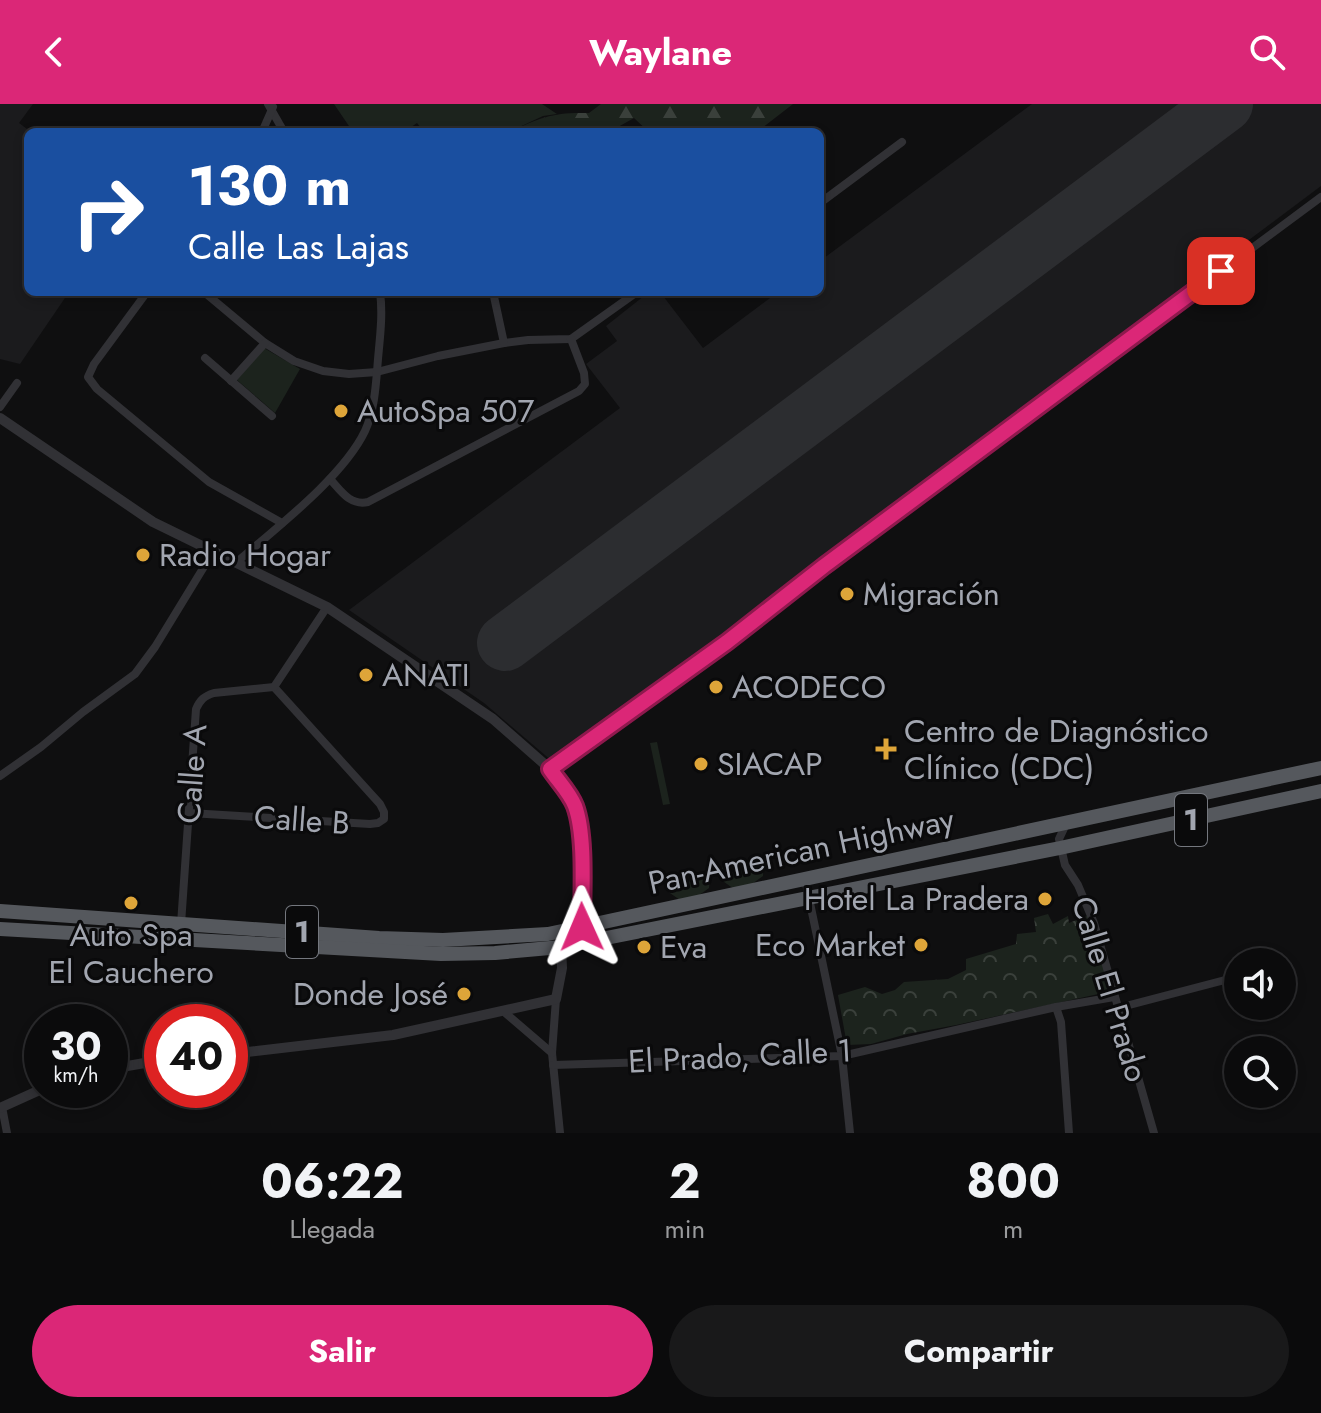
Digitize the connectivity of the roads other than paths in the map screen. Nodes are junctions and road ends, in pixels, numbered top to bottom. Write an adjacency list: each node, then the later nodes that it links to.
1 (271, 106): 2 (street); 3 (street)
2 (263, 128)
3 (282, 128)
4 (902, 142): 6 (street)
5 (1321, 197): 29 (street)
6 (824, 200)
7 (144, 296): 23 (street)
8 (209, 296): 13 (street)
9 (380, 296): 16 (street)
10 (494, 296): 14 (street)
11 (631, 296): 12 (street)
12 (571, 339): 14 (street); 22 (street)
13 (265, 343): 16 (street); 17 (street)
14 (504, 343): 16 (street)
15 (205, 358): 17 (street)
16 (377, 372): 22 (street)
17 (231, 381): 20 (street)
18 (17, 383): 19 (street)
19 (0, 407)
20 (272, 416)
21 (0, 418): 24 (street)
22 (330, 479): 23 (street)
23 (282, 523): 25 (street)
24 (213, 552): 25 (street); 30 (street)
25 (237, 562): 26 (street)
26 (327, 607): 27 (street); 29 (street)
27 (274, 687): 32 (street, Calle A); 32 (street, Calle B)
28 (1321, 768): 33 (highway, Pan-American Highway / 1)
29 (550, 769): 42 (street)
30 (0, 776)
31 (1321, 791): 35 (highway, Pan-American Highway / 1)
32 (190, 813): 41 (street, Calle A)
33 (1068, 822): 34 (highway, Pan-American Highway / 1); 35 (street)
34 (1037, 829): 35 (street); 36 (highway, Pan-American Highway / 1)
35 (1060, 848): 37 (highway, Pan-American Highway / 1); 48 (street, Calle El Prado)
36 (805, 879): 37 (street); 39 (highway, Pan-American Highway / 1); 40 (highway, 1)
37 (809, 897): 40 (highway, Pan-American Highway / 1); 55 (street)
38 (0, 911): 41 (highway, Pan-American Highway / 1)
39 (602, 923): 42 (highway, Pan-American Highway / 1); 45 (highway)
40 (675, 923): 44 (highway, Pan-American Highway / 1)
41 (181, 924): 42 (highway, Pan-American Highway / 1)
42 (582, 927)
43 (0, 929): 45 (highway, Pan-American Highway / 1)
44 (577, 943): 45 (highway, Pan-American Highway / 1); 46 (street)
45 (561, 947): 46 (street)
46 (562, 968): 49 (street)
47 (1224, 980): 51 (street)
48 (1114, 997): 50 (street, El Prado, Calle 1); 51 (street, Calle El Prado)
49 (556, 999): 52 (street); 54 (street)
50 (1056, 1007): 55 (street, El Prado, Calle 1); 62 (street)
51 (1118, 1008): 63 (street, Calle El Prado)
52 (503, 1011): 53 (street); 54 (street)
53 (248, 1052)
54 (552, 1053): 56 (street)
55 (842, 1056): 56 (street, El Prado, Calle 1); 61 (street)
56 (553, 1065): 60 (street)
57 (24, 1097): 58 (street)
58 (1, 1108): 59 (street)
59 (7, 1133)
60 (560, 1133)
61 (850, 1133)
62 (1069, 1133)
63 (1154, 1133)

